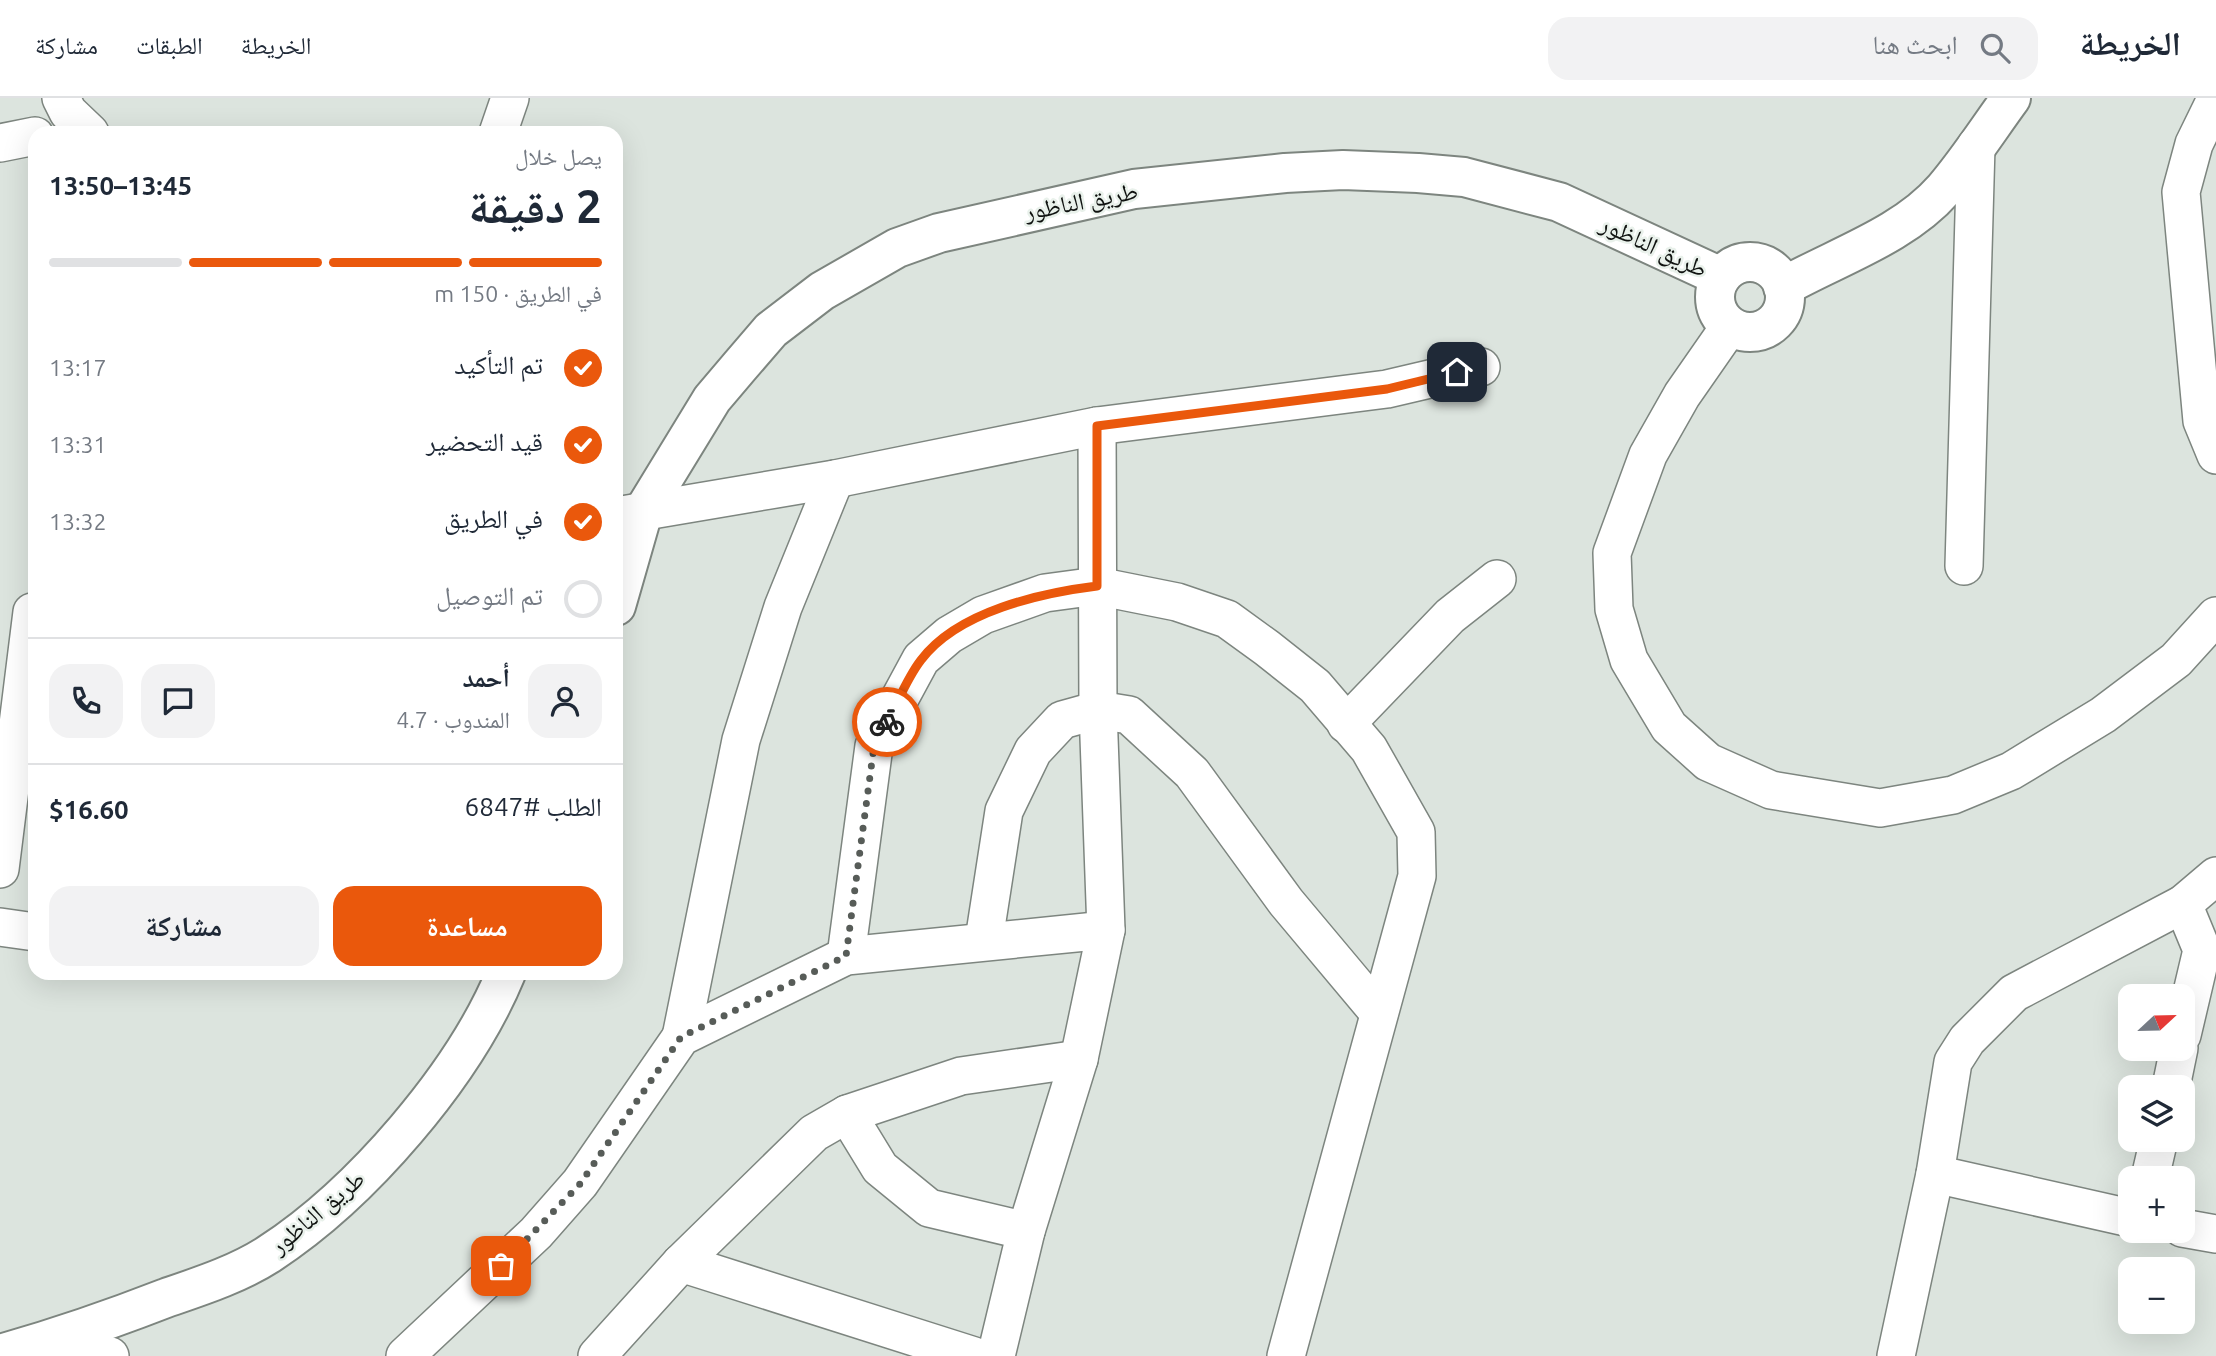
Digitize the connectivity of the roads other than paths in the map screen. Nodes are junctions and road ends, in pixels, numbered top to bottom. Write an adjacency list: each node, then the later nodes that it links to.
1 (61, 98): 5 (street)
2 (510, 98): 6 (street)
3 (2011, 98): 9 (street)
4 (2212, 100): 15 (street)
5 (73, 126)
6 (500, 126)
7 (28, 137): 8 (street)
8 (0, 143)
9 (1976, 146): 11 (street); 19 (street)
10 (1721, 277): 11 (street); 12 (street); 17 (street, طريق الناظور)
11 (1783, 287): 12 (street)
12 (1730, 326): 23 (street)
13 (1480, 367): 14 (street)
14 (1097, 426): 16 (street); 21 (street)
15 (2216, 455)
16 (835, 479): 17 (street); 38 (street)
17 (630, 514): 18 (street, طريق الناظور)
18 (623, 560)
19 (1964, 566)
20 (1497, 579): 25 (street)
21 (1097, 586): 24 (street); 25 (street); 34 (street)
22 (22, 612): 26 (street)
23 (2216, 616)
24 (1098, 710): 30 (street); 32 (street); 37 (street)
25 (1346, 724): 37 (street)
26 (0, 869)
27 (2216, 876): 28 (street)
28 (2183, 904): 33 (street); 41 (street)
29 (0, 926): 31 (street)
30 (1106, 930): 32 (street); 39 (street)
31 (28, 931)
32 (984, 940): 34 (street)
33 (2209, 951): 36 (street)
34 (846, 956): 38 (street)
35 (503, 980): 47 (street, طريق الناظور)
36 (2195, 995)
37 (1379, 1013): 54 (street)
38 (681, 1037): 50 (street)
39 (1079, 1059): 40 (street); 44 (street)
40 (846, 1114): 44 (street); 46 (street)
41 (1935, 1174): 42 (street); 55 (street)
42 (2118, 1216)
43 (2195, 1230): 45 (street)
44 (1027, 1231): 53 (street)
45 (2216, 1234)
46 (681, 1264): 51 (street); 52 (street)
47 (49, 1340): 48 (street, طريق الناظور); 49 (street)
48 (0, 1354)
49 (110, 1356)
50 (405, 1356)
51 (597, 1356)
52 (974, 1356)
53 (996, 1356)
54 (1286, 1356)
55 (1896, 1356)

